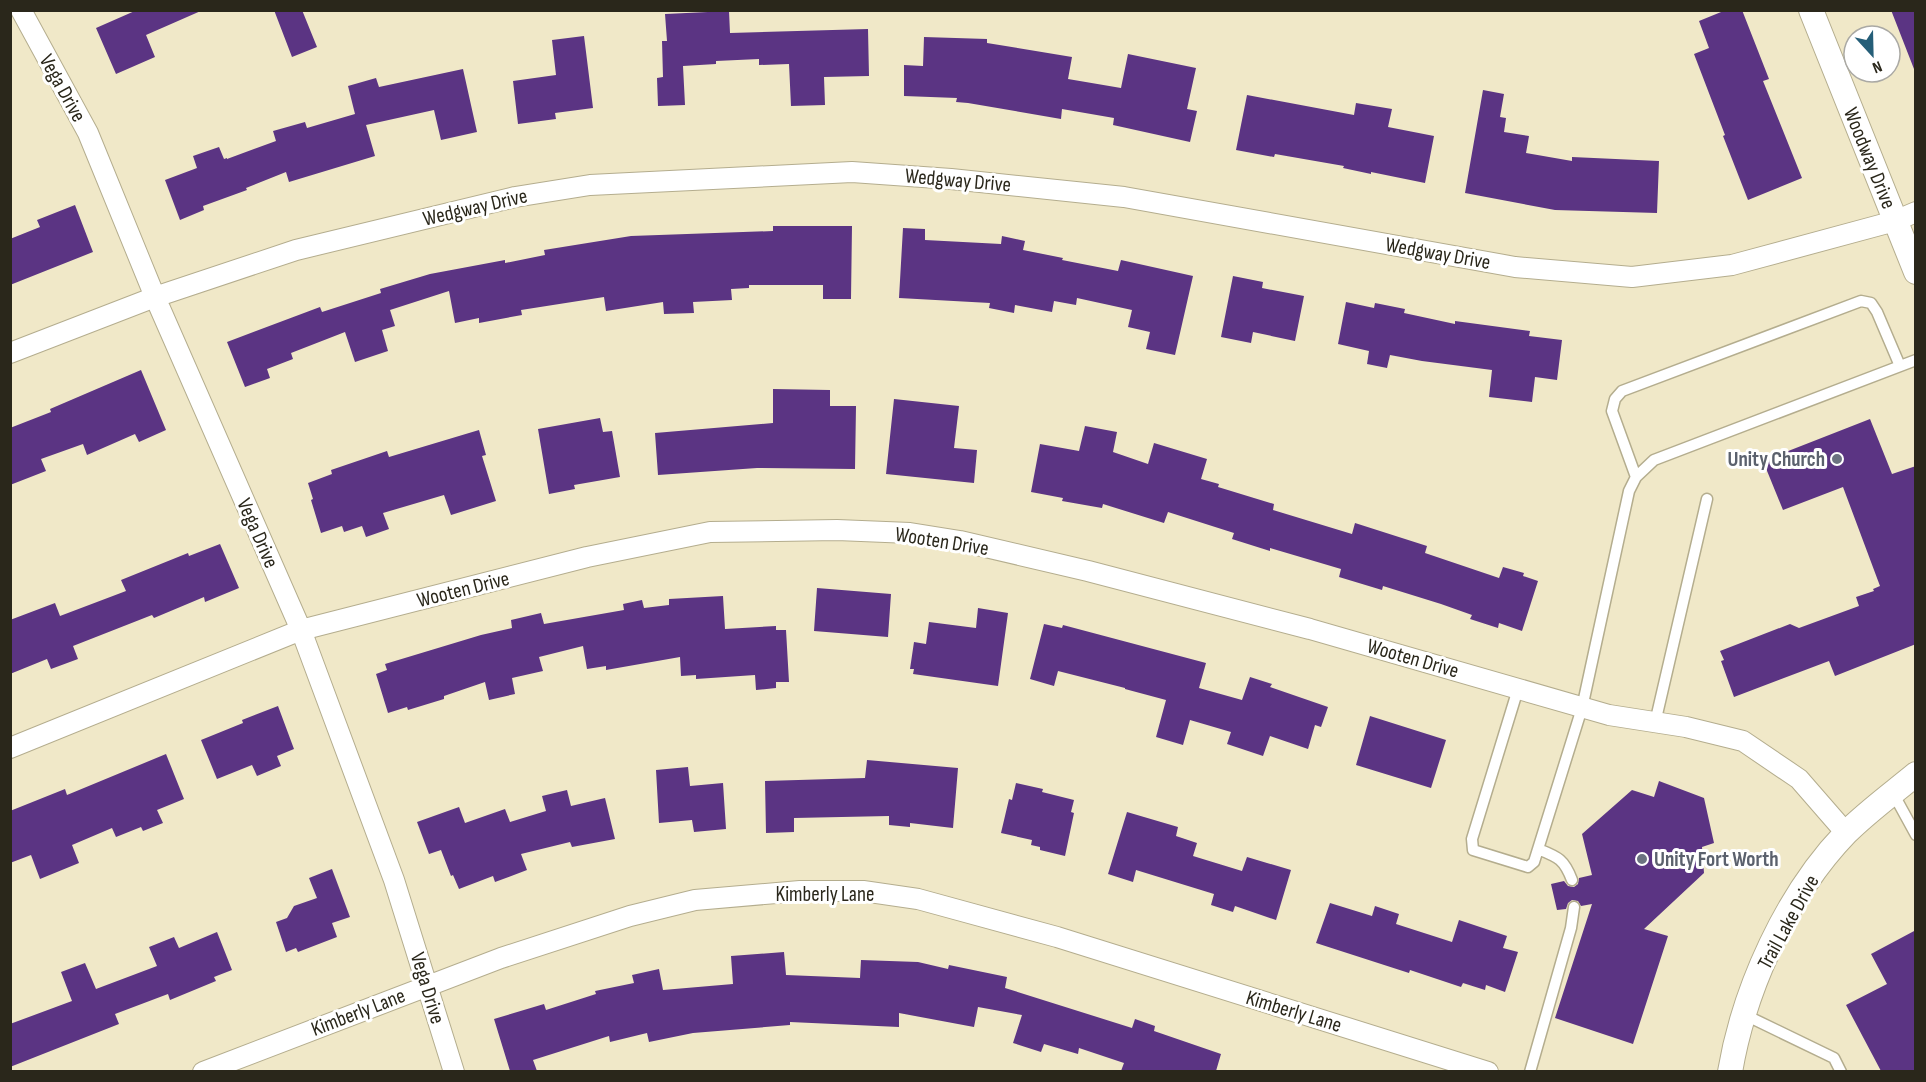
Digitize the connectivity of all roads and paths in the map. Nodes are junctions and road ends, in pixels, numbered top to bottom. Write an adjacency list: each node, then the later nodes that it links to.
1 (21, 10): 5 (street, Vega Drive)
2 (1811, 10): 3 (street, Woodway Drive)
3 (1905, 216): 4 (street, Woodway Drive); 5 (street, Wedgway Drive)
4 (1916, 272)
5 (155, 297): 6 (street, Wedgway Drive); 11 (street, Vega Drive)
6 (10, 353)
7 (1916, 360): 8 (lane)
8 (1900, 366): 9 (lane); 9 (lane)
9 (1636, 477): 13 (lane)
10 (1707, 499): 14 (lane)
11 (301, 630): 12 (street, Wooten Drive); 15 (street, Wooten Drive); 23 (street, Vega Drive)
12 (1518, 689): 13 (street, Wooten Drive); 20 (lane)
13 (1582, 708): 14 (street, Wooten Drive); 20 (lane)
14 (1655, 723): 18 (street, Wooten Drive)
15 (10, 748)
16 (1916, 774): 17 (street, Trail Lake Drive)
17 (1892, 793): 18 (street, Trail Lake Drive); 19 (lane)
18 (1846, 833): 24 (street, Trail Lake Drive)
19 (1916, 835)
20 (1538, 849): 21 (lane)
21 (1572, 880)
22 (1574, 907): 28 (lane)
23 (428, 986): 25 (street, Kimberly Lane); 26 (street, Vega Drive); 27 (street, Kimberly Lane)
24 (1743, 1014): 29 (street, Trail Lake Drive); 30 (lane)
25 (202, 1071)
26 (454, 1071)
27 (1488, 1071)
28 (1530, 1071)
29 (1730, 1071)
30 (1841, 1071)

